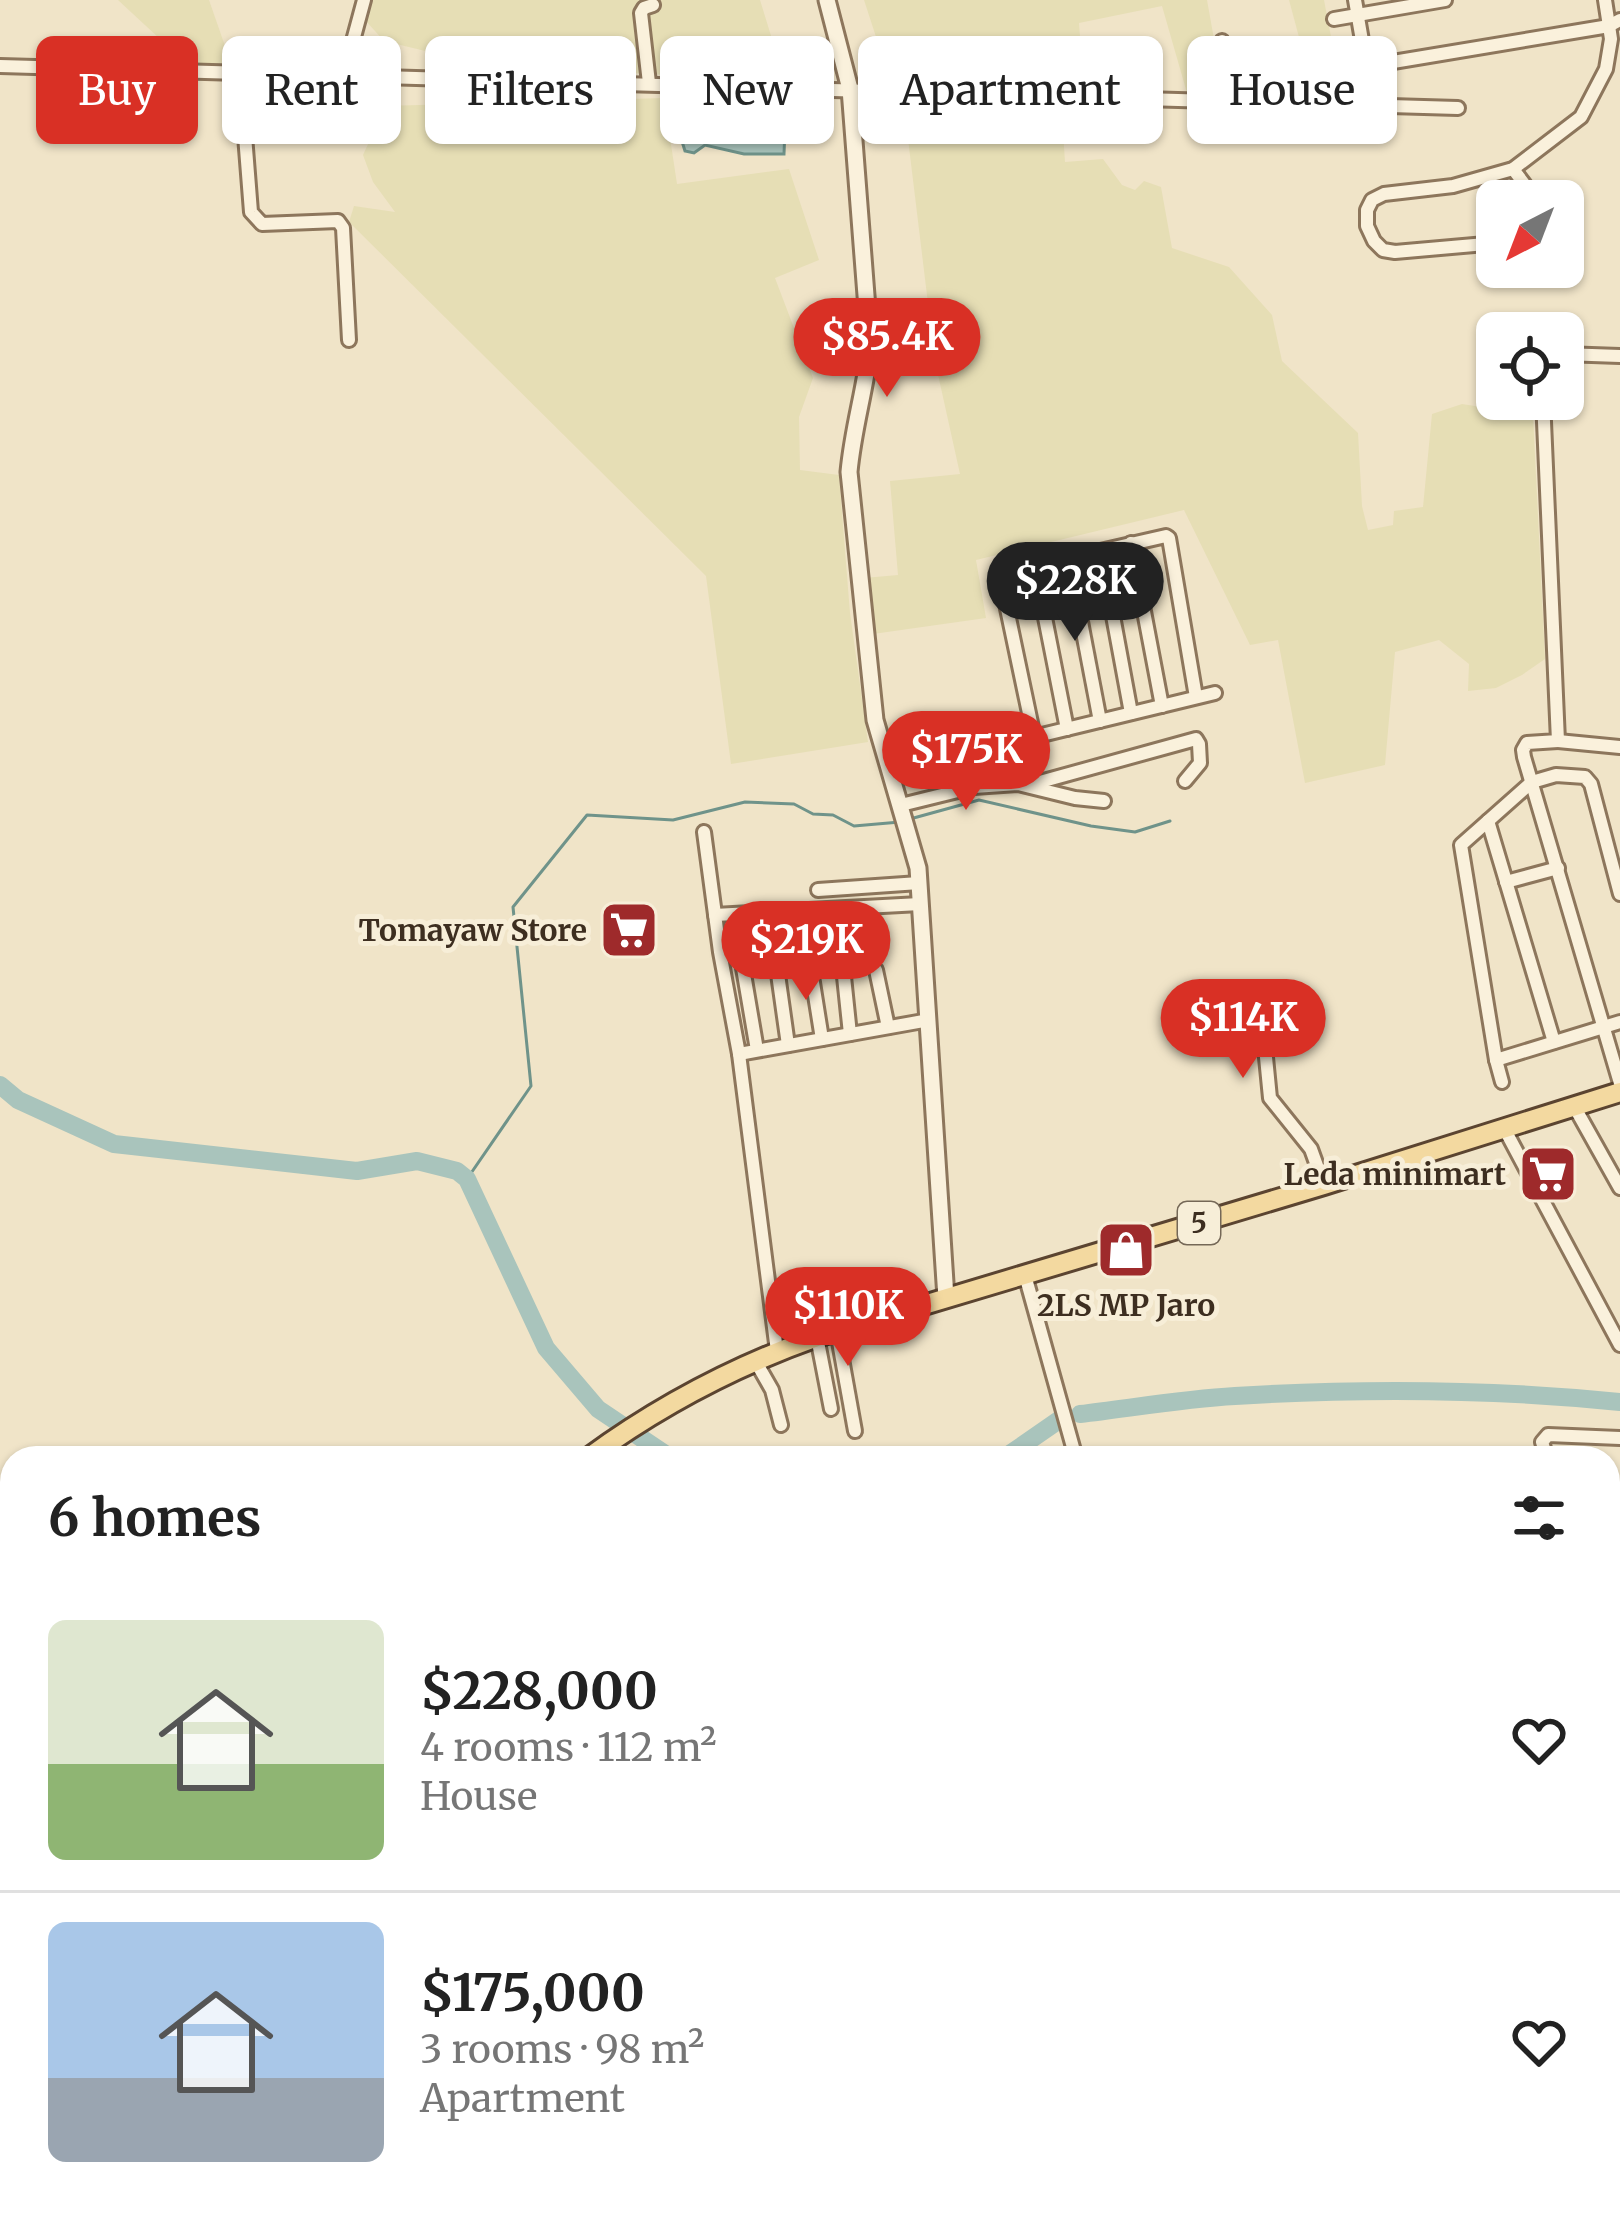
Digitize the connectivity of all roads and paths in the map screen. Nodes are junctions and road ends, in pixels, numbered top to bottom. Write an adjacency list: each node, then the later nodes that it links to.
1 (364, 0): 11 (street)
2 (827, 0): 16 (street)
3 (1355, 0): 8 (street)
4 (1445, 0): 7 (street)
5 (1605, 0): 10 (street)
6 (653, 4): 15 (street)
7 (1410, 4): 8 (street)
8 (1358, 16): 9 (street); 10 (street)
9 (1334, 19)
10 (1614, 23): 21 (street)
11 (354, 36)
12 (0, 66): 13 (street)
13 (222, 72)
14 (401, 76): 15 (street)
15 (649, 83): 16 (street)
16 (850, 89): 17 (street); 41 (street)
17 (1187, 99)
18 (1397, 106): 19 (street)
19 (1458, 108)
20 (245, 144): 24 (street)
21 (1513, 170): 22 (street); 23 (street)
22 (1521, 180)
23 (1476, 245)
24 (349, 340)
25 (1584, 355): 26 (street)
26 (1620, 356)
27 (1544, 420): 39 (street)
28 (1131, 543): 29 (street); 33 (street); 34 (street)
29 (1101, 551): 30 (street); 35 (street)
30 (1070, 559): 31 (street); 36 (street)
31 (1035, 567): 37 (street); 38 (street)
32 (1215, 693): 33 (street)
33 (1196, 698): 34 (street)
34 (1162, 706): 35 (street)
35 (1131, 713): 36 (street)
36 (1100, 721): 37 (street)
37 (1067, 729): 38 (street)
38 (1034, 737): 41 (street)
39 (1558, 741): 40 (street); 43 (street)
40 (1620, 747)
41 (890, 773): 46 (street)
42 (1185, 781): 44 (street)
43 (1532, 782): 47 (street); 49 (street); 53 (street)
44 (1029, 785): 45 (street); 46 (street)
45 (1104, 801)
46 (903, 808): 51 (street)
47 (1488, 820): 50 (street); 72 (street)
48 (704, 832): 55 (street)
49 (1558, 868): 50 (street); 65 (street)
50 (1507, 882): 68 (street)
51 (920, 883): 52 (street); 54 (street)
52 (818, 890)
53 (1620, 894)
54 (920, 904): 55 (street); 61 (street)
55 (715, 915): 71 (street)
56 (743, 968): 70 (street)
57 (777, 968): 69 (street)
58 (843, 968): 66 (street)
59 (811, 970): 67 (street)
60 (876, 970): 63 (street)
61 (929, 1020): 63 (street); 81 (street)
62 (1620, 1022): 65 (street)
63 (888, 1027): 66 (street)
64 (1263, 1027): 78 (street)
65 (1605, 1027): 68 (street); 74 (street)
66 (850, 1034): 67 (street)
67 (823, 1039): 69 (street)
68 (1554, 1042): 72 (street)
69 (788, 1045): 70 (street)
70 (758, 1050): 71 (street)
71 (739, 1054): 84 (street)
72 (1496, 1060): 73 (street)
73 (1502, 1082)
74 (1620, 1087): 75 (main road, 5)
75 (1574, 1106): 76 (main road, 5); 77 (street)
76 (1504, 1128): 78 (main road, 5); 83 (street)
77 (1616, 1170): 79 (street)
78 (1324, 1185): 80 (main road, 5)
79 (1620, 1188)
80 (1025, 1274): 81 (main road, 5); 91 (street)
81 (946, 1298): 82 (main road, 5)
82 (827, 1334): 84 (main road, 5); 86 (street); 88 (street)
83 (1620, 1346)
84 (777, 1351): 85 (main road, 5)
85 (756, 1362): 87 (street); 90 (main road, 5)
86 (831, 1409)
87 (782, 1425)
88 (855, 1431)
89 (1620, 1438): 92 (street)
90 (605, 1446)
91 (1073, 1446)
92 (1543, 1446)

